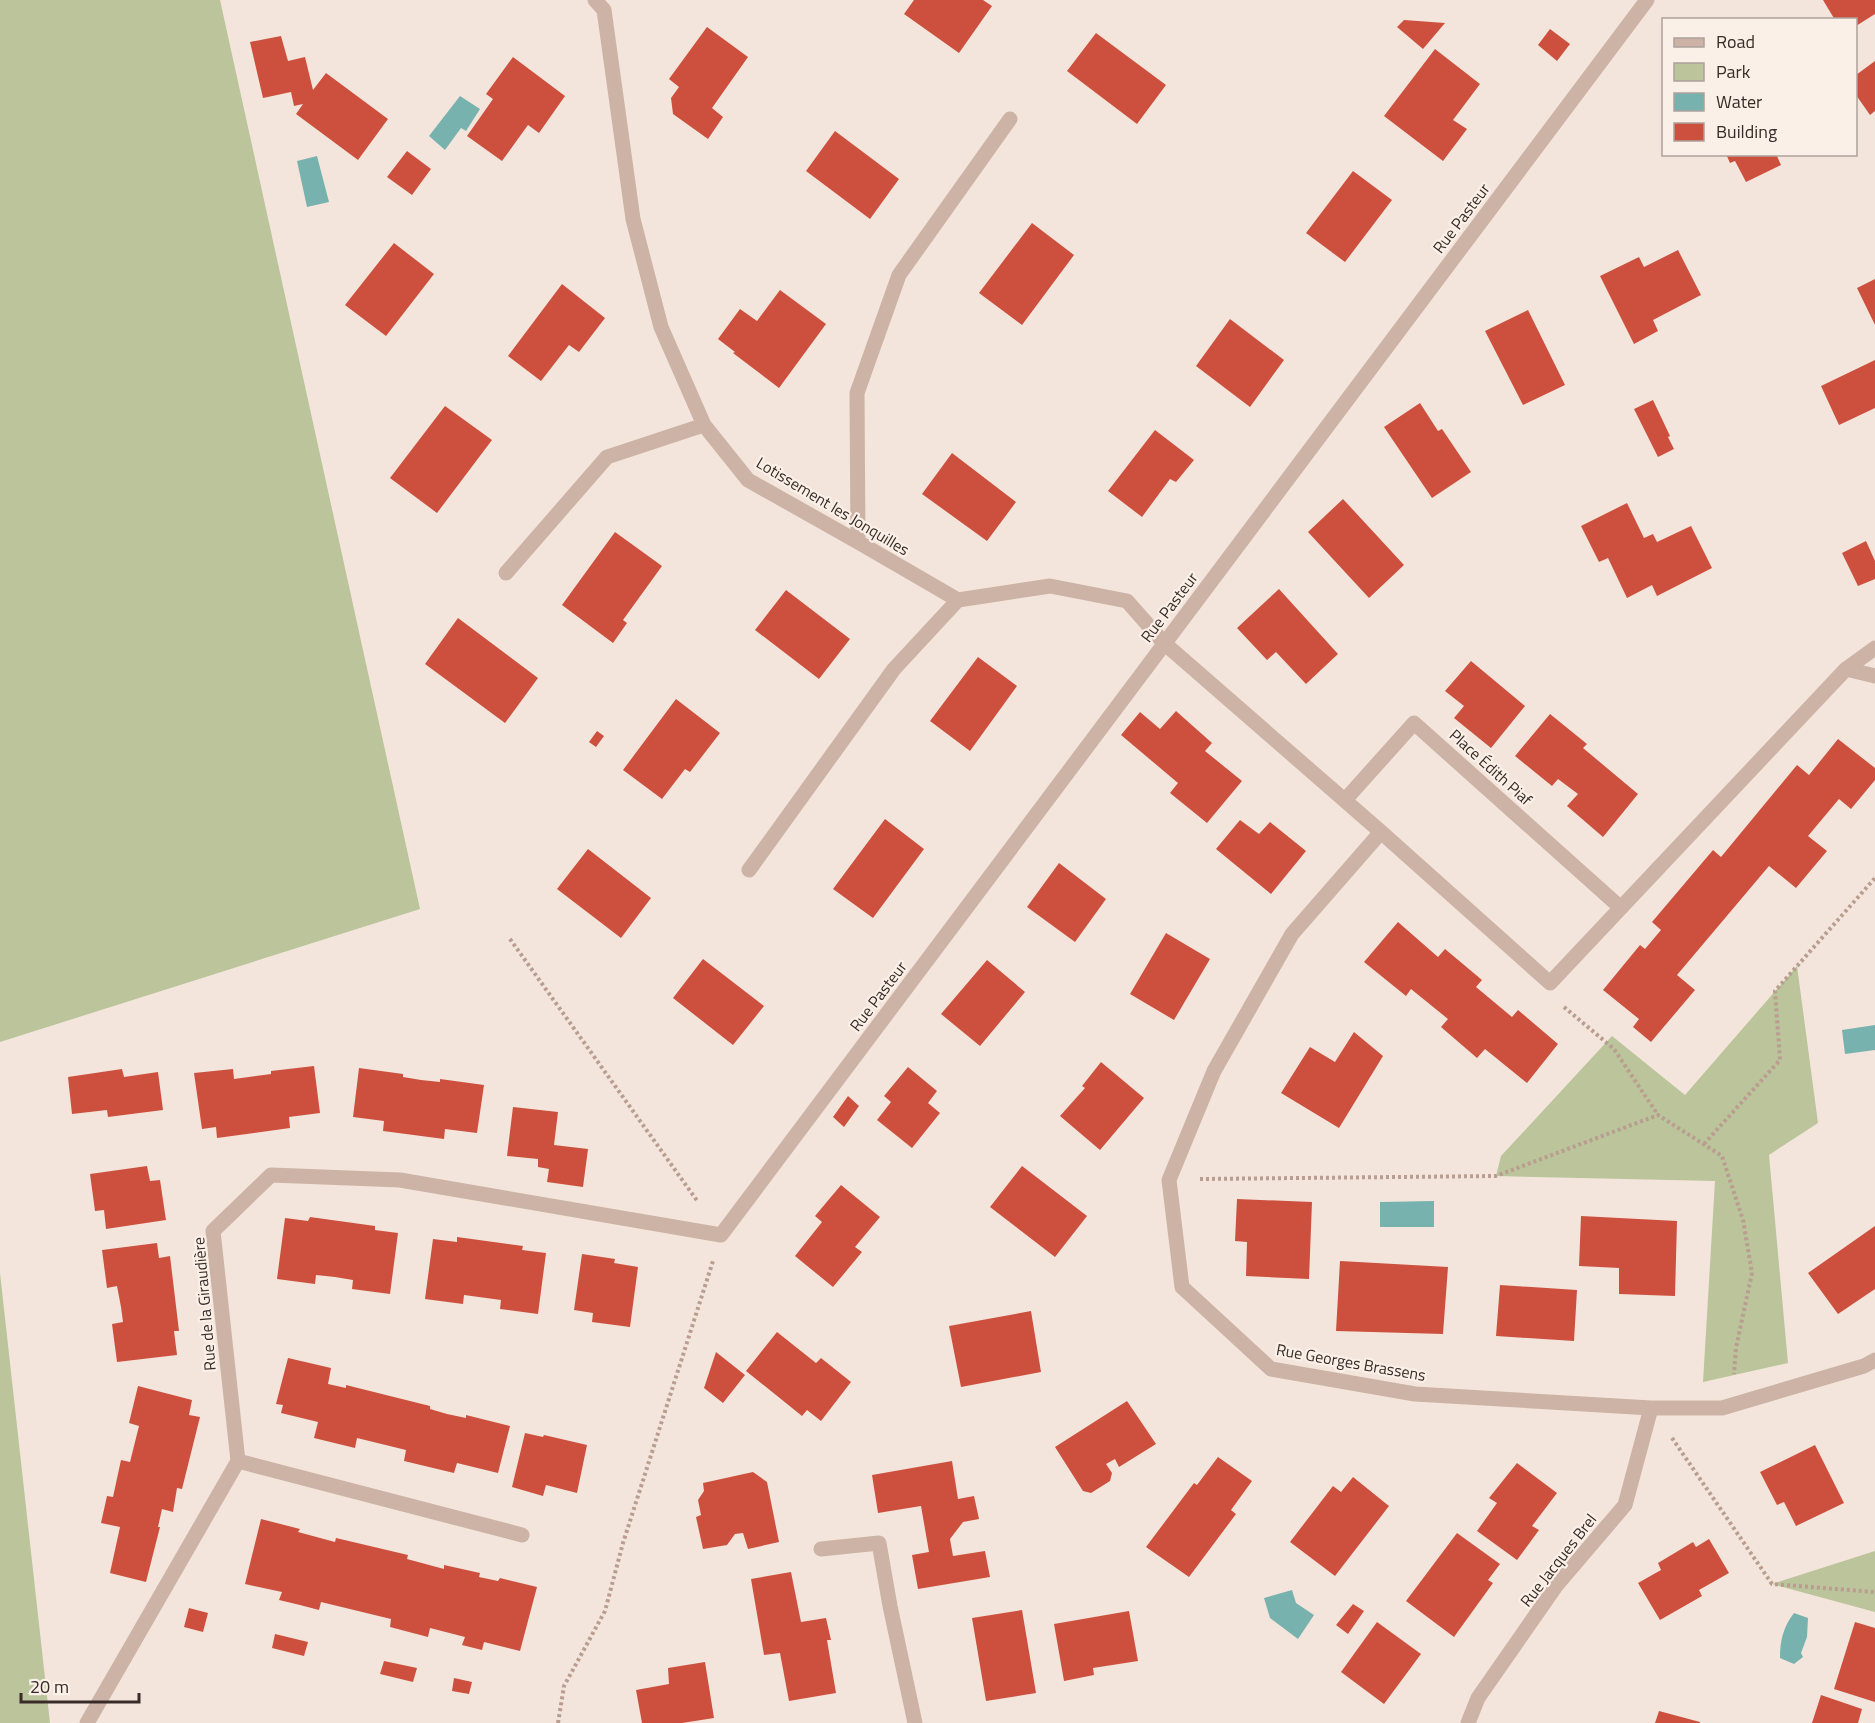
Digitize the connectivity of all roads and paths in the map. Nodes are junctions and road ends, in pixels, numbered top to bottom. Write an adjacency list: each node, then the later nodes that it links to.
1 (595, 0): 4 (street, Lotissement les Jonquilles)
2 (1647, 0): 8 (street, Rue Pasteur)
3 (1010, 118): 5 (street)
4 (704, 425): 5 (street, Lotissement les Jonquilles); 6 (street)
5 (858, 542): 7 (street, Lotissement les Jonquilles)
6 (506, 573)
7 (958, 600): 8 (street); 14 (street)
8 (1164, 643): 12 (street); 20 (street, Rue Pasteur)
9 (1875, 648): 10 (street)
10 (1846, 669): 11 (street); 16 (street)
11 (1875, 676)
12 (1345, 800): 13 (street); 16 (street, Place Édith Piaf)
13 (1381, 832): 16 (street); 19 (street, Rue Georges Brassens)
14 (749, 870)
15 (1875, 878): 18 (path)
16 (1621, 908)
17 (510, 939): 20 (path)
18 (1704, 1144): 19 (path); 22 (path)
19 (1169, 1180): 23 (street, Rue Georges Brassens)
20 (721, 1235): 24 (street, Rue de la Giraudière); 29 (path)
21 (1875, 1360): 22 (street, Rue Georges Brassens)
22 (1733, 1405): 23 (street, Rue Georges Brassens)
23 (1651, 1407): 27 (path); 31 (street, Rue Jacques Brel)
24 (238, 1461): 25 (street); 28 (street)
25 (522, 1535)
26 (821, 1549): 30 (street)
27 (1875, 1592)
28 (87, 1723)
29 (558, 1723)
30 (915, 1723)
31 (1468, 1723)

